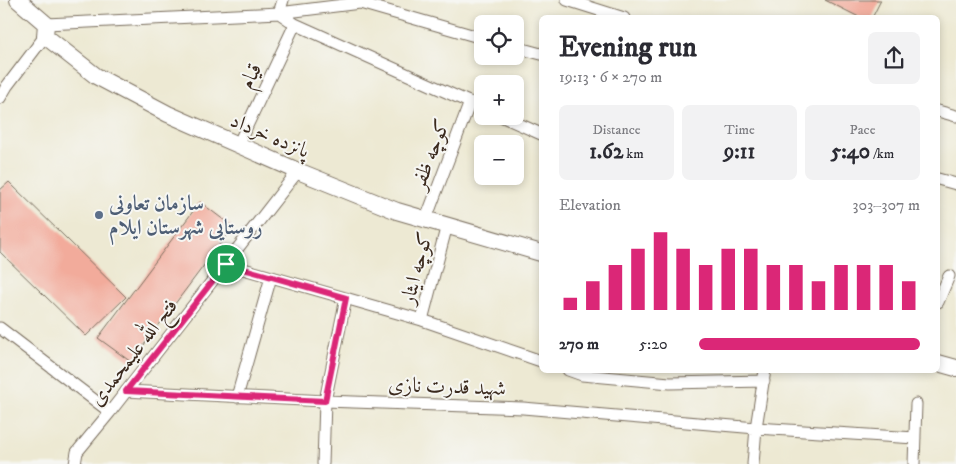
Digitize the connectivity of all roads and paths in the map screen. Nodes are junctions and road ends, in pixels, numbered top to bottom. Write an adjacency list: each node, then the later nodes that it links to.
1 (18, 0): 7 (street, پانزده خرداد)
2 (284, 0): 4 (street)
3 (568, 0): 5 (street)
4 (279, 13): 6 (street); 7 (street); 8 (street)
5 (615, 15)
6 (295, 24): 12 (street); 18 (street, قیام)
7 (46, 30): 11 (street); 18 (street, پانزده خرداد)
8 (474, 36)
9 (524, 49): 10 (street)
10 (539, 53)
11 (0, 98)
12 (470, 102): 13 (street); 22 (street, کوچه ظفر)
13 (474, 104)
14 (940, 112): 15 (street)
15 (956, 116)
16 (522, 125): 17 (street)
17 (539, 133)
18 (238, 145): 19 (street, پانزده خرداد)
19 (298, 171): 22 (street, پانزده خرداد); 25 (street, فتح الله علیمحمدی)
20 (940, 180): 21 (street)
21 (956, 184)
22 (426, 219): 23 (street, پانزده خرداد)
23 (447, 225): 24 (street, پانزده خرداد); 30 (street, کوچه ایثار)
24 (539, 252)
25 (226, 264): 26 (street); 37 (street, فتح الله علیمحمدی)
26 (271, 276): 29 (street); 38 (street)
27 (947, 276): 28 (street)
28 (940, 296)
29 (346, 298): 30 (street); 39 (street)
30 (422, 320): 32 (street)
31 (0, 328): 41 (street)
32 (539, 360)
33 (940, 364): 34 (street)
34 (956, 368)
35 (576, 373): 36 (street)
36 (765, 375): 42 (street)
37 (126, 391): 38 (street, شهید قدرت نازی); 41 (street, فتح الله علیمحمدی)
38 (237, 396): 39 (street, شهید قدرت نازی)
39 (325, 401): 42 (street, شهید قدرت نازی); 45 (street)
40 (916, 404): 43 (street)
41 (110, 412): 44 (street, فتح الله علیمحمدی)
42 (756, 428): 43 (street, شهید قدرت نازی); 46 (street)
43 (915, 438): 47 (street)
44 (75, 464)
45 (323, 464)
46 (753, 464)
47 (914, 464)

